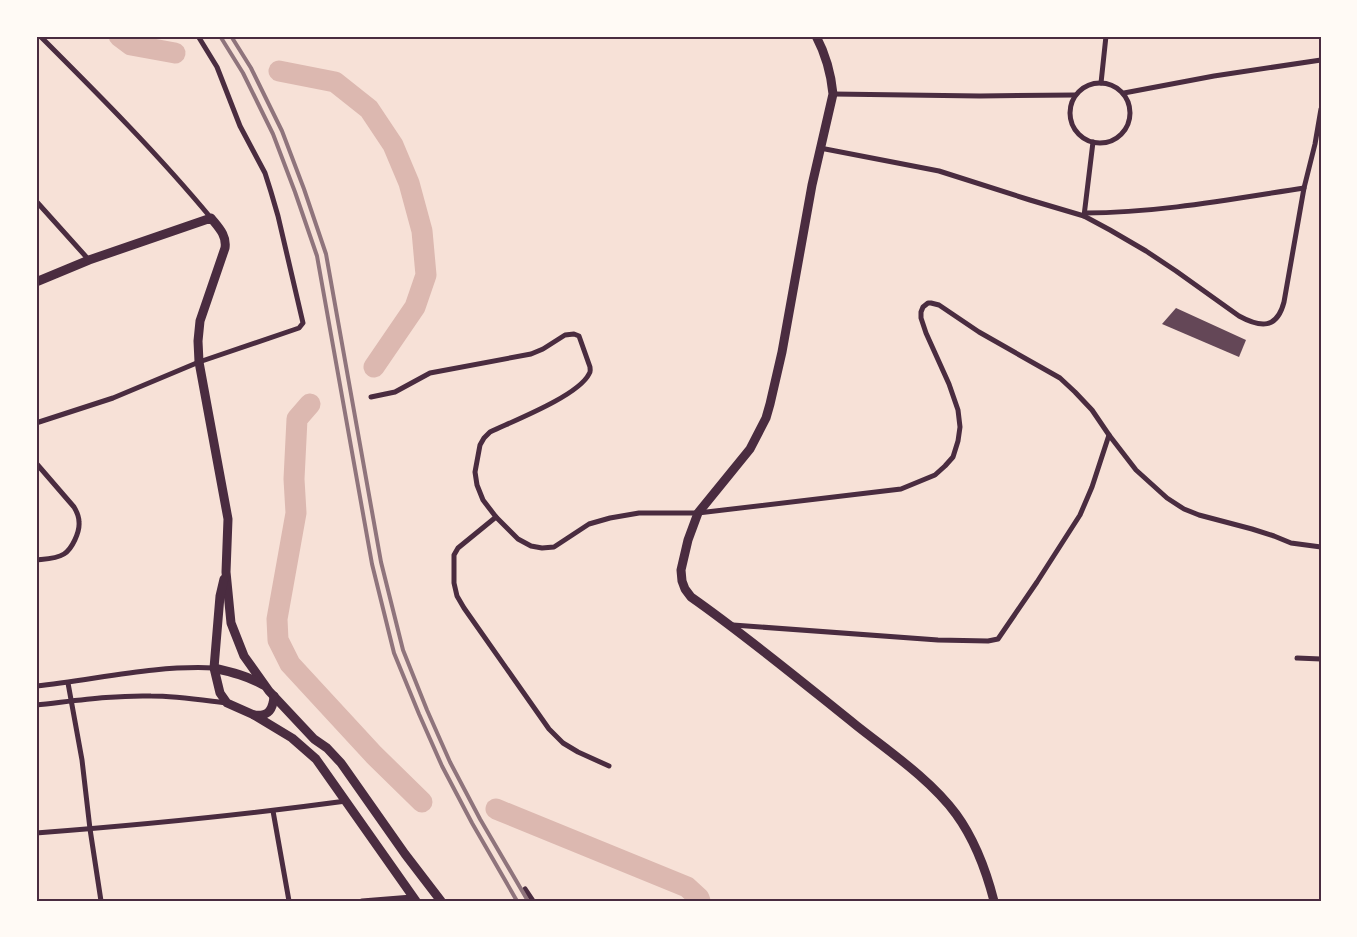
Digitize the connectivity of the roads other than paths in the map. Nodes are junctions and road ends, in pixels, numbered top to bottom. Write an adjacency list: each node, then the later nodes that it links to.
1 (40, 36): 16 (street)
2 (198, 36): 19 (street)
3 (816, 36): 8 (street)
4 (1106, 36): 6 (street)
5 (1321, 60): 7 (street)
6 (1101, 82): 7 (street); 9 (street)
7 (1124, 93): 11 (street)
8 (833, 94): 9 (street); 12 (street)
9 (1075, 95): 11 (street)
10 (1321, 109): 13 (street)
11 (1093, 142): 15 (street)
12 (820, 148): 15 (street); 24 (street)
13 (1304, 188): 15 (street); 15 (street)
14 (36, 201): 17 (street)
15 (1084, 214)
16 (211, 218): 17 (street); 19 (street)
17 (89, 260): 18 (street)
18 (36, 282)
19 (199, 362): 21 (street); 28 (street)
20 (371, 397): 25 (street)
21 (36, 423)
22 (1109, 435): 24 (street); 26 (street); 29 (street)
23 (36, 463): 27 (street)
24 (698, 513): 25 (street); 29 (street)
25 (496, 516): 41 (street)
26 (1321, 548)
27 (36, 560)
28 (226, 572): 32 (street); 35 (street)
29 (731, 625): 53 (street)
30 (1298, 658): 31 (street)
31 (1321, 659)
32 (214, 668): 33 (street); 35 (street); 38 (street)
33 (68, 683): 34 (street); 37 (street)
34 (36, 686)
35 (266, 686): 36 (street)
36 (274, 696): 40 (street); 51 (street)
37 (71, 701): 38 (street); 39 (street); 44 (street)
38 (228, 703): 40 (street)
39 (36, 705)
40 (254, 716): 42 (street)
41 (609, 766)
42 (346, 801): 43 (street); 47 (street)
43 (273, 811): 44 (street); 49 (street)
44 (90, 829): 45 (street); 48 (street)
45 (36, 833)
46 (525, 889): 52 (street)
47 (414, 899): 50 (street)
48 (102, 901)
49 (289, 901)
50 (362, 901)
51 (441, 901)
52 (533, 901)
53 (994, 901)

